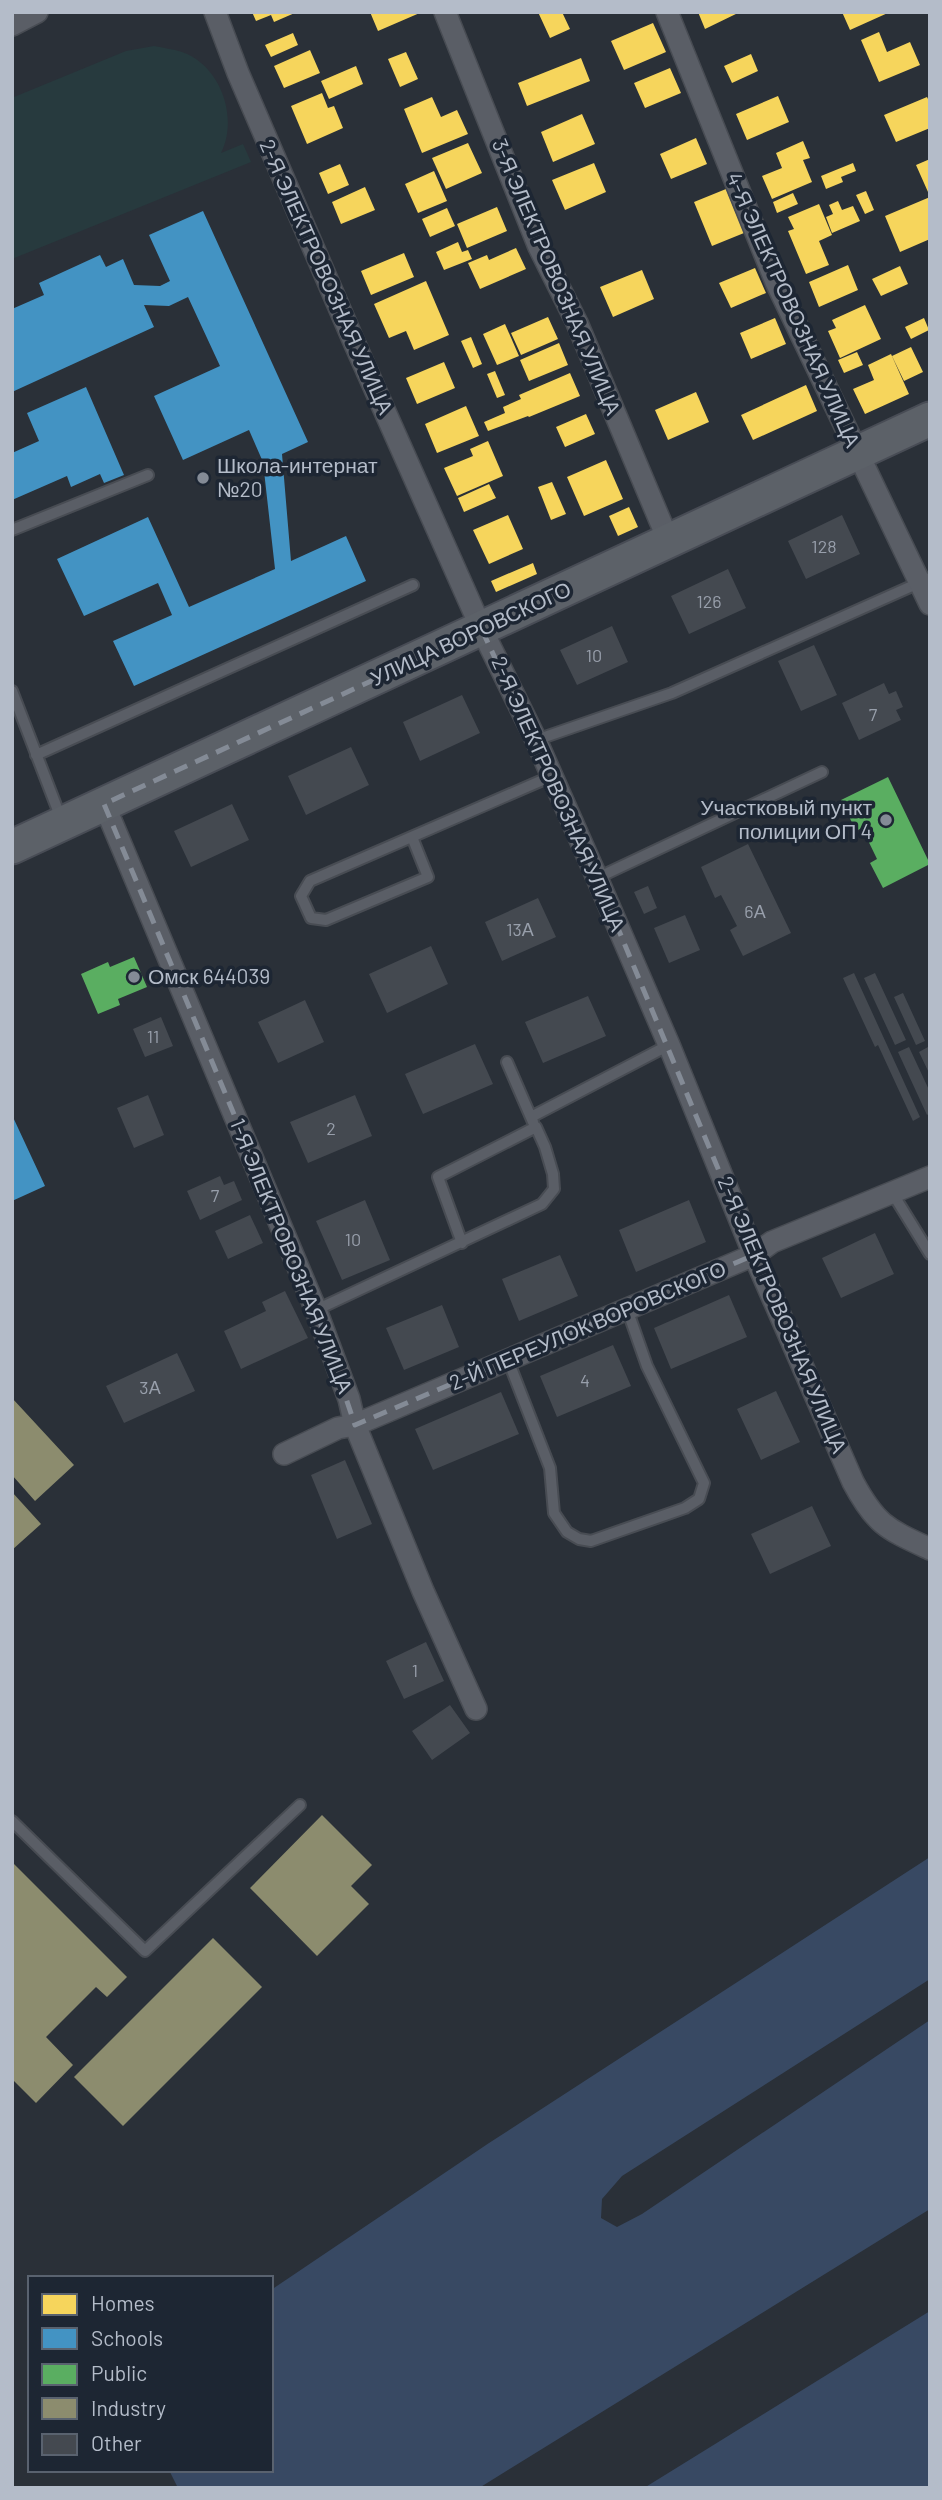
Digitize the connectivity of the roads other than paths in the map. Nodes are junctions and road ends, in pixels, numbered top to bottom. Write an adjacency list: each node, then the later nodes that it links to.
1 (37, 12): 5 (street)
2 (215, 12): 14 (street, 2-Я ЭЛЕКТРОВОЗНАЯ УЛИЦА)
3 (445, 12): 10 (street, 3-Я ЭЛЕКТРОВОЗНАЯ УЛИЦА)
4 (667, 12): 7 (street, 4-Я ЭЛЕКТРОВОЗНАЯ УЛИЦА)
5 (12, 25)
6 (930, 419): 7 (main road, УЛИЦА ВОРОВСКОГО)
7 (856, 454): 10 (main road, УЛИЦА ВОРОВСКОГО); 11 (street, 4-Я ЭЛЕКТРОВОЗНАЯ УЛИЦА)
8 (148, 475): 9 (lane)
9 (12, 530)
10 (669, 542): 14 (main road, УЛИЦА ВОРОВСКОГО)
11 (925, 580): 13 (street, 4-Я ЭЛЕКТРОВОЗНАЯ УЛИЦА); 16 (lane)
12 (413, 586): 17 (lane)
13 (930, 604)
14 (482, 630): 16 (street, 2-Я ЭЛЕКТРОВОЗНАЯ УЛИЦА); 20 (main road, УЛИЦА ВОРОВСКОГО)
15 (12, 691): 17 (lane)
16 (536, 740): 19 (street, 2-Я ЭЛЕКТРОВОЗНАЯ УЛИЦА)
17 (36, 755): 21 (lane)
18 (822, 772): 24 (lane)
19 (552, 776): 22 (lane); 24 (street, 2-Я ЭЛЕКТРОВОЗНАЯ УЛИЦА)
20 (104, 804): 21 (main road, УЛИЦА ВОРОВСКОГО); 34 (street, 1-Я ЭЛЕКТРОВОЗНАЯ УЛИЦА)
21 (62, 824): 23 (main road, УЛИЦА ВОРОВСКОГО)
22 (412, 837): 22 (lane)
23 (12, 847)
24 (597, 878): 25 (street, 2-Я ЭЛЕКТРОВОЗНАЯ УЛИЦА)
25 (669, 1045): 27 (lane); 32 (street, 2-Я ЭЛЕКТРОВОЗНАЯ УЛИЦА)
26 (507, 1062): 27 (lane)
27 (533, 1122): 30 (lane); 30 (lane)
28 (930, 1177): 29 (street, 2-Й ПЕРЕУЛОК ВОРОВСКОГО)
29 (893, 1194): 31 (lane); 32 (street, 2-Й ПЕРЕУЛОК ВОРОВСКОГО)
30 (462, 1243): 34 (lane)
31 (930, 1254)
32 (754, 1255): 33 (street, 2-Й ПЕРЕУЛОК ВОРОВСКОГО); 38 (street, 2-Я ЭЛЕКТРОВОЗНАЯ УЛИЦА)
33 (627, 1309): 35 (street, 2-Й ПЕРЕУЛОК ВОРОВСКОГО); 35 (lane)
34 (316, 1310): 36 (street, 1-Я ЭЛЕКТРОВОЗНАЯ УЛИЦА)
35 (508, 1360): 36 (street, 2-Й ПЕРЕУЛОК ВОРОВСКОГО)
36 (355, 1425): 37 (street, 2-Й ПЕРЕУЛОК ВОРОВСКОГО); 39 (street, 1-Я ЭЛЕКТРОВОЗНАЯ УЛИЦА)
37 (284, 1454)
38 (930, 1549)
39 (476, 1709)
40 (300, 1805): 41 (lane)
41 (12, 1821)

